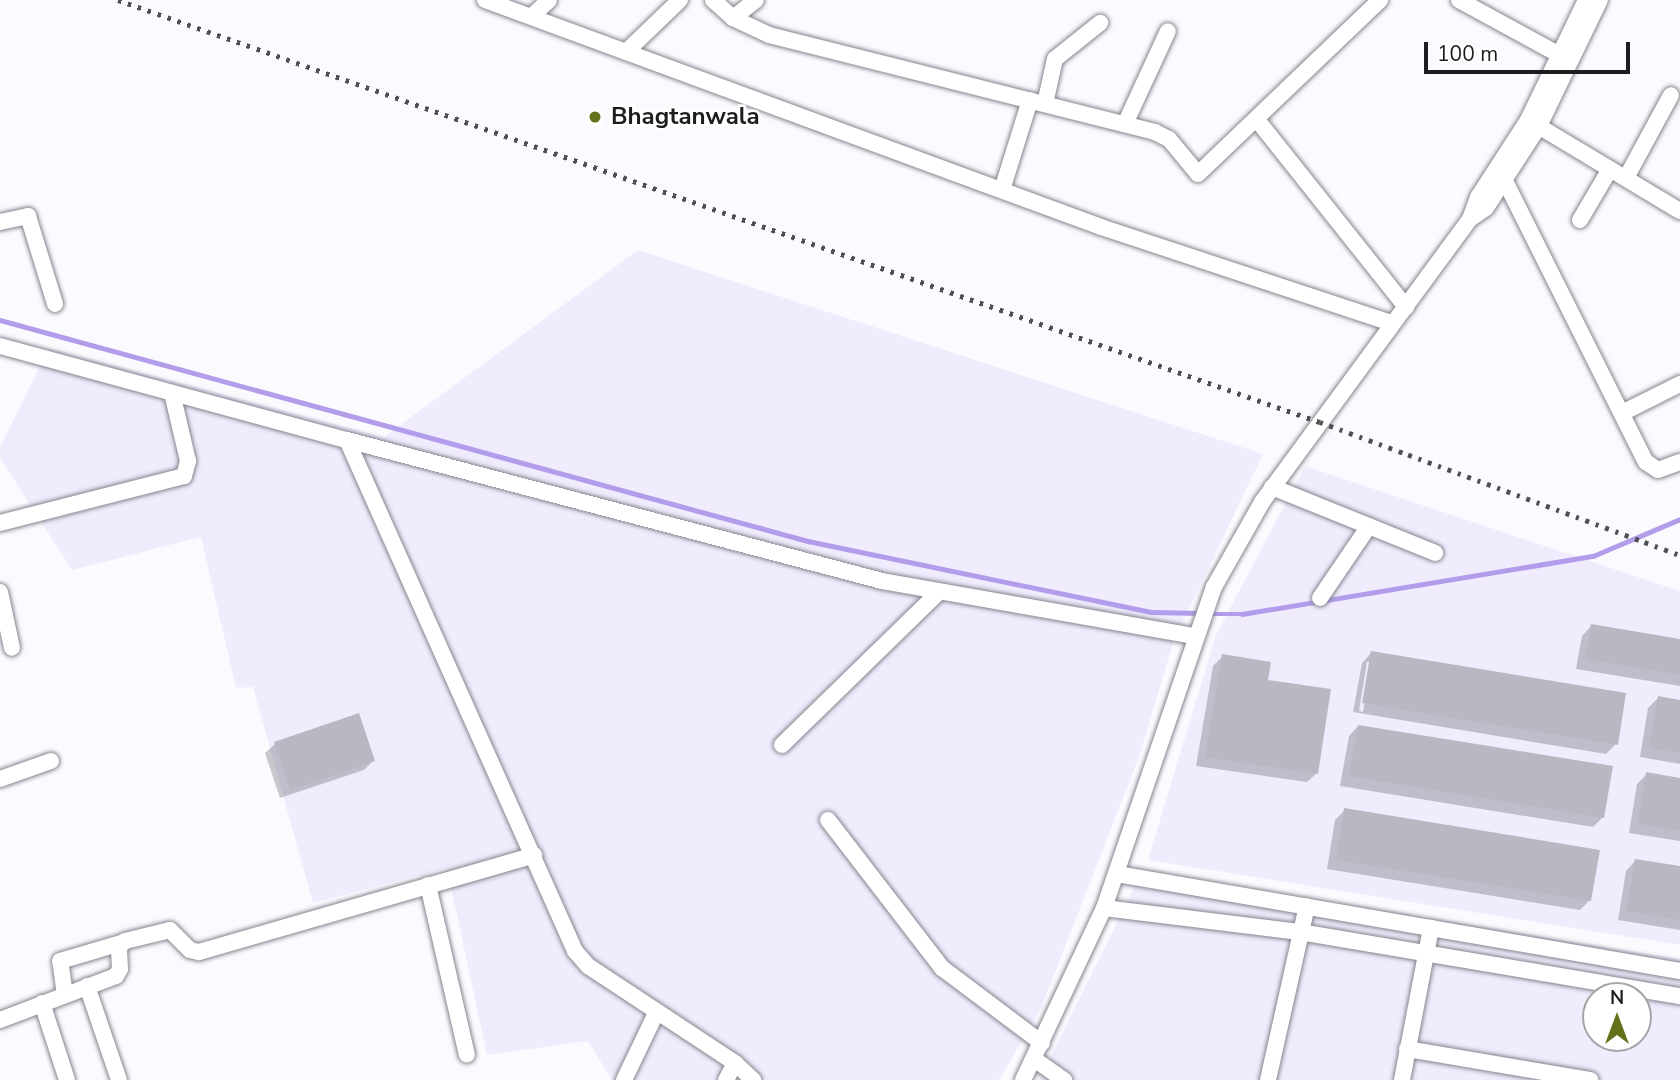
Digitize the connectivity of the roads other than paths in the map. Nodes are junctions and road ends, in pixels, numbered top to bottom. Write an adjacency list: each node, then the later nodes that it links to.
1 (485, 0): 10 (street)
2 (549, 0): 10 (street)
3 (680, 0): 14 (street)
4 (713, 0): 11 (street)
5 (756, 0): 11 (street)
6 (1380, 0): 18 (street)
7 (1459, 0): 15 (street)
8 (1586, 0): 15 (street)
9 (1600, 0): 15 (street)
10 (532, 16): 14 (street)
11 (733, 18): 17 (street)
12 (1100, 23): 17 (street)
13 (1168, 31): 20 (street)
14 (628, 50): 24 (street)
15 (1566, 59): 19 (street)
16 (1671, 95): 23 (street)
17 (1038, 102): 20 (street); 24 (street)
18 (1258, 121): 20 (street); 29 (street)
19 (1533, 123): 21 (street); 22 (street)
20 (1125, 124)
21 (1610, 169): 23 (street); 26 (street)
22 (1502, 174): 29 (street); 34 (street)
23 (1626, 178): 25 (street)
24 (1002, 190): 30 (street)
25 (1679, 208)
26 (1580, 220)
27 (0, 222): 28 (street)
28 (55, 304)
29 (1406, 307): 30 (street)
30 (1392, 323): 37 (street)
31 (0, 346): 33 (street)
32 (1680, 384): 34 (street)
33 (172, 393): 35 (street); 38 (street)
34 (1622, 413): 36 (street)
35 (347, 440): 42 (street); 50 (street)
36 (1680, 462)
37 (1272, 487): 39 (street); 44 (street)
38 (0, 523)
39 (1368, 526): 40 (street); 43 (street)
40 (1435, 553)
41 (0, 592): 45 (street)
42 (939, 592): 44 (street); 46 (street)
43 (1320, 598)
44 (1197, 632): 51 (street)
45 (12, 648)
46 (782, 746)
47 (51, 761): 48 (street)
48 (0, 779)
49 (828, 820): 68 (street)
50 (534, 855): 52 (street); 66 (street)
51 (1117, 874): 53 (street); 55 (street)
52 (428, 885): 59 (street); 70 (street)
53 (1233, 893): 54 (street); 56 (street)
54 (1307, 906): 57 (street); 58 (street)
55 (1104, 908): 56 (street); 68 (street)
56 (1227, 923): 58 (street)
57 (1431, 928): 60 (street); 61 (street)
58 (1300, 932): 60 (street); 80 (street)
59 (121, 943): 62 (street); 63 (street)
60 (1424, 953): 64 (street); 69 (street)
61 (1680, 971)
62 (88, 986): 63 (street); 74 (street)
63 (65, 995): 65 (street)
64 (1680, 996)
65 (42, 1003): 67 (street); 73 (street)
66 (657, 1012): 72 (street); 75 (street)
67 (0, 1020)
68 (1042, 1043): 71 (street)
69 (1407, 1049): 81 (street); 82 (street)
70 (467, 1055)
71 (1034, 1059): 78 (street); 79 (street)
72 (735, 1063): 76 (street); 77 (street)
73 (67, 1080)
74 (120, 1080)
75 (624, 1080)
76 (726, 1080)
77 (753, 1080)
78 (1023, 1080)
79 (1065, 1080)
80 (1268, 1080)
81 (1402, 1080)
82 (1590, 1080)

